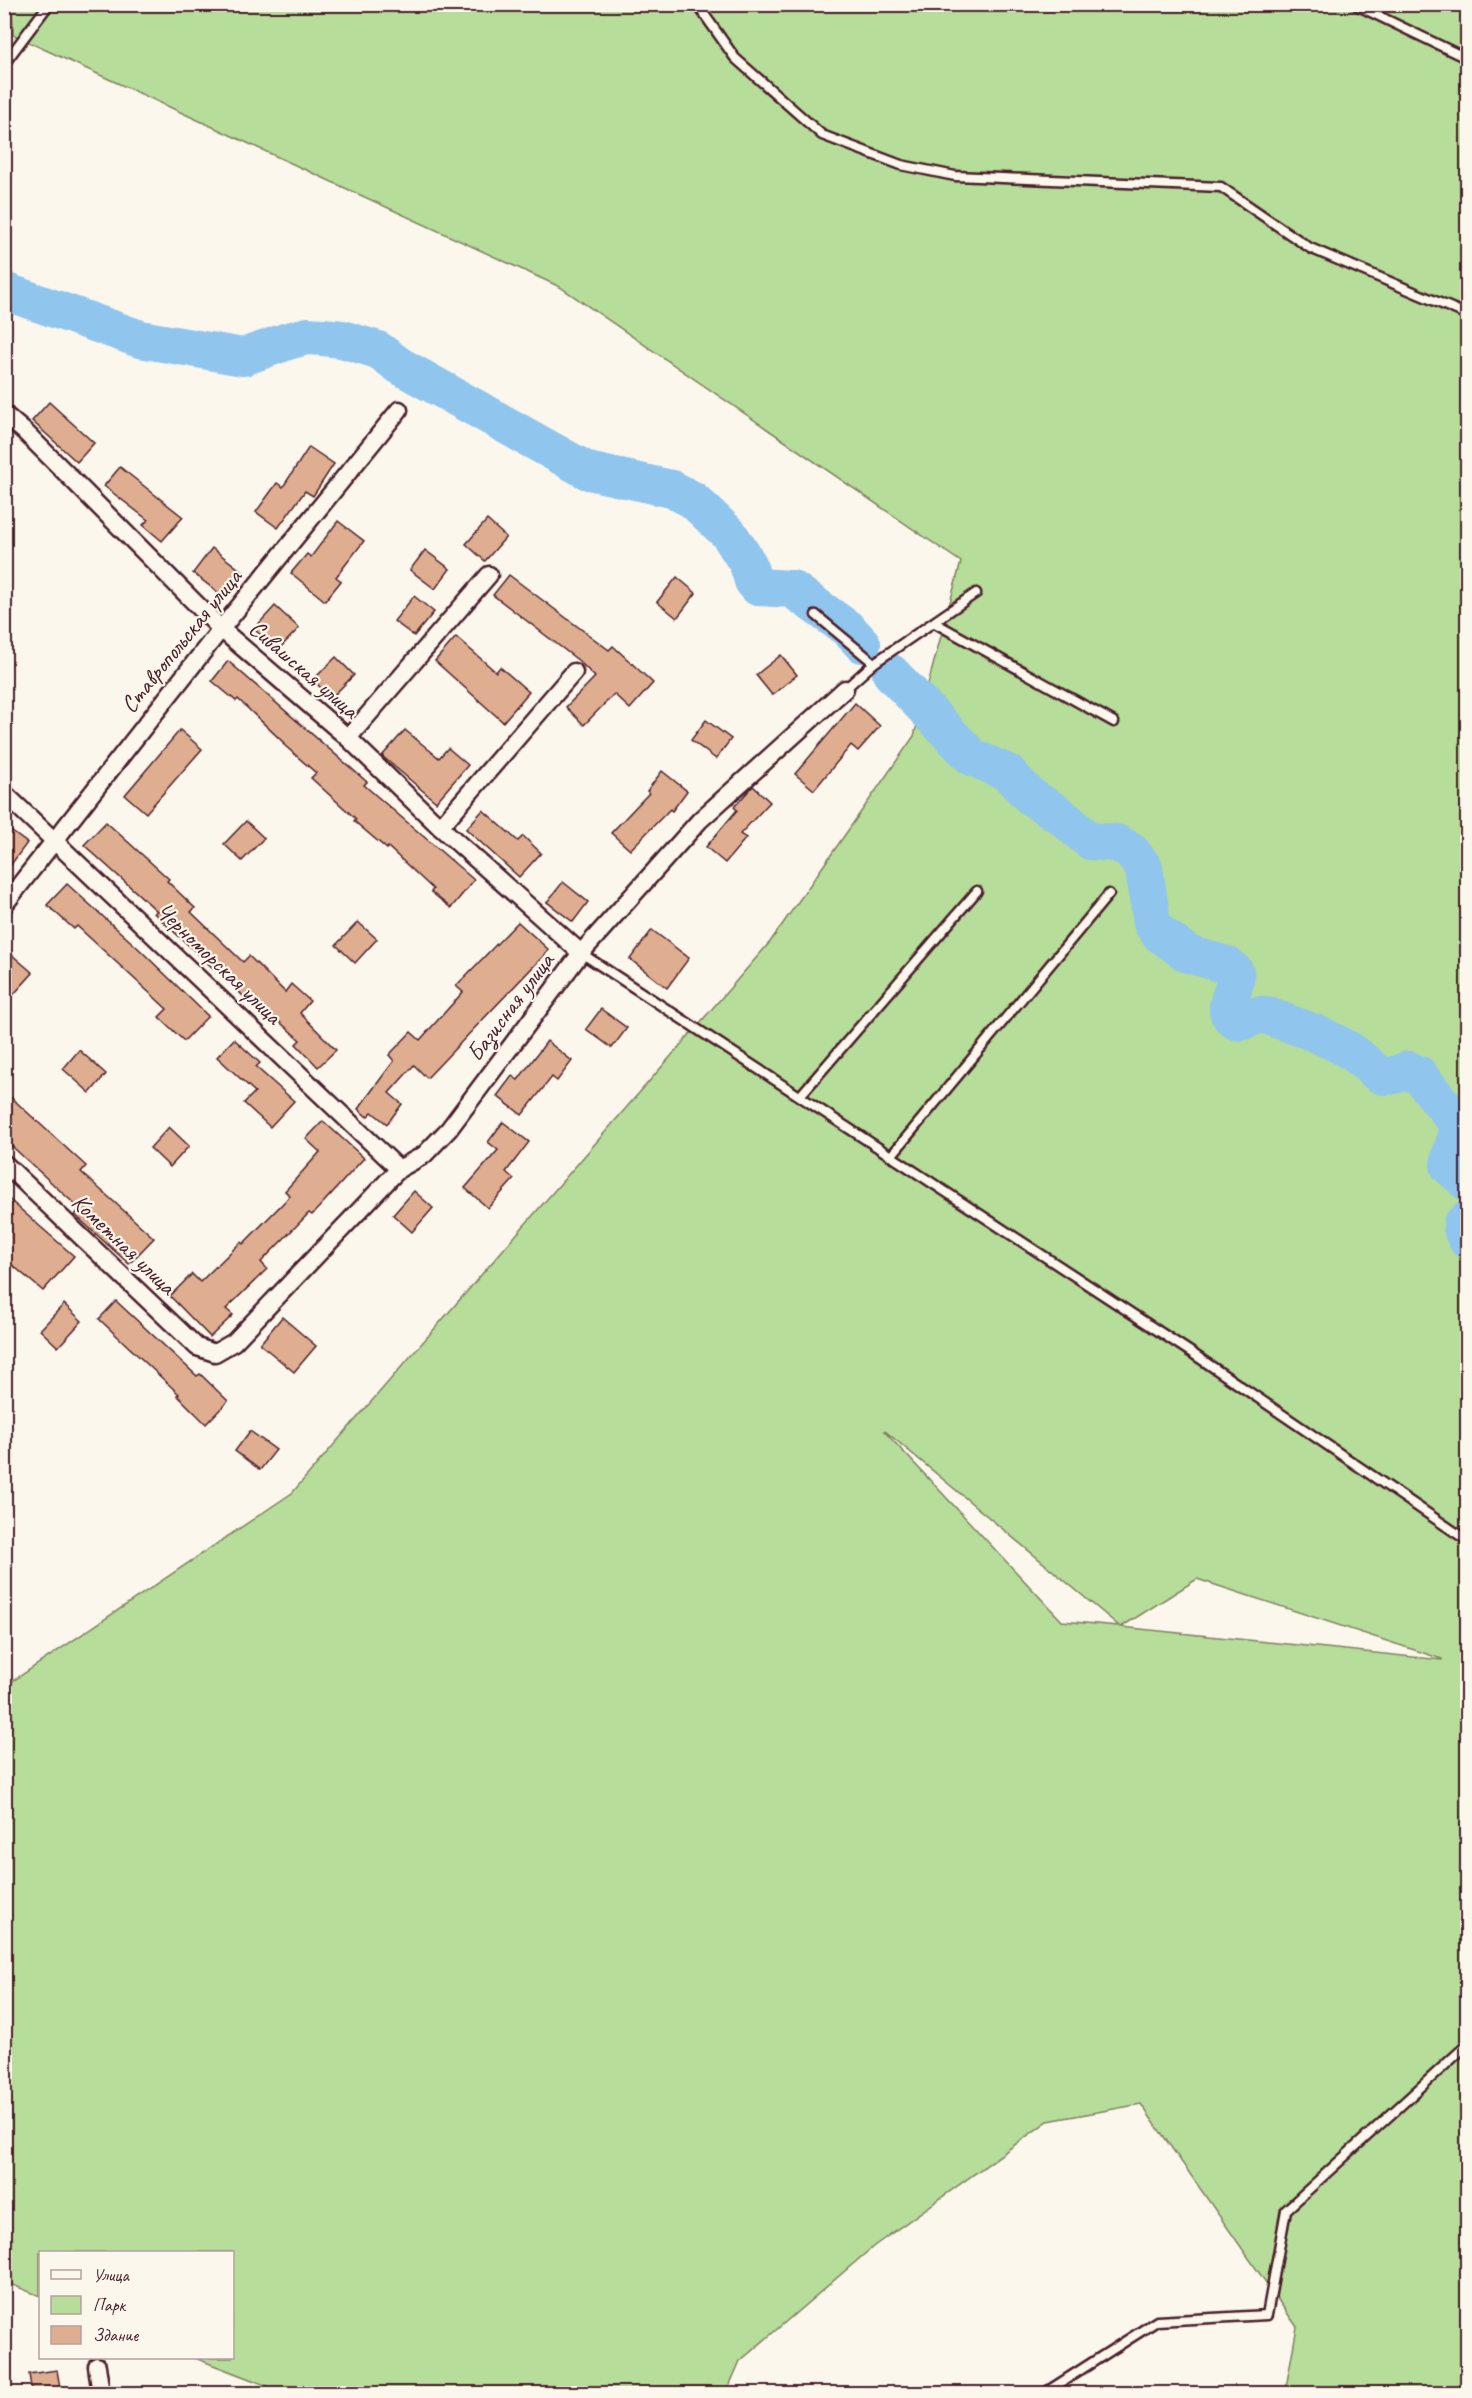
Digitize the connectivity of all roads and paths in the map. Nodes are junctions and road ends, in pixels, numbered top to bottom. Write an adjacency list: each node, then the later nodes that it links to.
1 (49, 4): 5 (lane)
2 (697, 4): 6 (lane)
3 (1354, 4): 4 (lane)
4 (1467, 59)
5 (4, 64)
6 (1467, 315)
7 (399, 410): 13 (street, Ставропольская улица)
8 (4, 414): 13 (street, Сивашская улица)
9 (489, 575): 18 (street)
10 (976, 593): 12 (lane)
11 (816, 615): 14 (lane)
12 (935, 623): 14 (lane); 17 (lane)
13 (221, 629): 18 (street, Сивашская улица); 21 (street, Ставропольская улица)
14 (873, 663): 16 (lane)
15 (574, 672): 20 (street)
16 (845, 689): 25 (street, Базисная улица)
17 (1114, 722)
18 (348, 738): 20 (street, Сивашская улица)
19 (4, 793): 21 (street, Черноморская улица)
20 (440, 827): 25 (street, Сивашская улица)
21 (55, 839): 24 (street, Ставропольская улица); 29 (street, Черноморская улица)
22 (977, 891): 26 (lane)
23 (1109, 894): 27 (lane)
24 (4, 905)
25 (581, 953): 26 (lane); 29 (street, Базисная улица)
26 (800, 1096): 27 (lane)
27 (891, 1156): 31 (lane)
28 (4, 1163): 30 (street, Кометная улица)
29 (399, 1169): 30 (street, Базисная улица)
30 (215, 1353)
31 (1467, 1541)
32 (1467, 2044): 35 (lane)
33 (97, 2366): 34 (street)
34 (101, 2394)
35 (1043, 2394)

